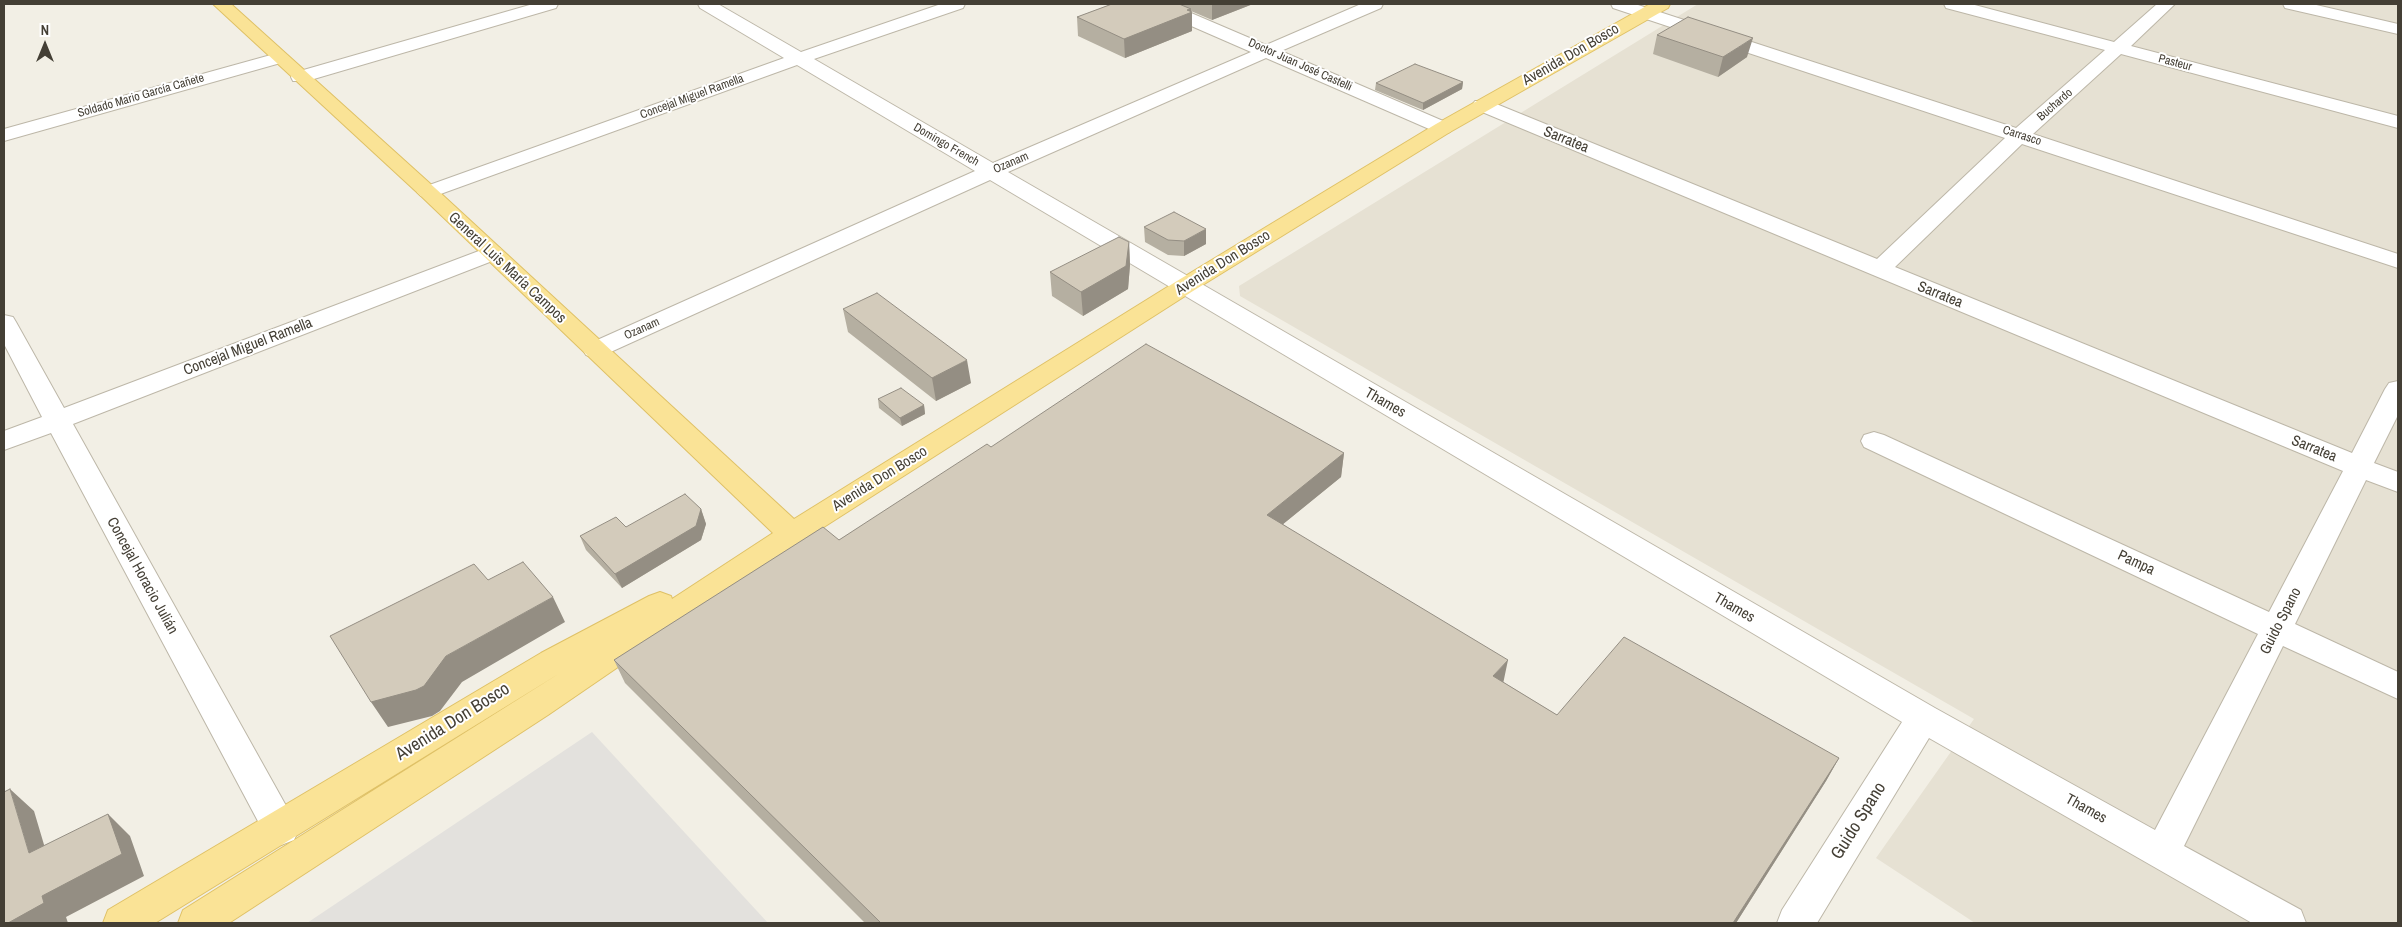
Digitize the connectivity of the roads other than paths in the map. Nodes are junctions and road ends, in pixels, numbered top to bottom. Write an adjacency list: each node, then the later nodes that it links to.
1 (221, 4): 15 (main road, General Luis María Campos)
2 (550, 4): 17 (street)
3 (706, 4): 16 (street, Domingo French)
4 (957, 4): 16 (street, Concejal Miguel Ramella)
5 (1156, 4): 14 (street, Doctor Juan José Castelli)
6 (1375, 4): 14 (street, Ozanam)
7 (1619, 4): 11 (street, Carrasco)
8 (1952, 4): 13 (street, Pasteur)
9 (2167, 4): 13 (street, Buchardo)
10 (2291, 4): 12 (street)
11 (1654, 8): 18 (main road, Avenida Don Bosco); 22 (street, Carrasco)
12 (2398, 29)
13 (2119, 49): 19 (street, Pasteur); 22 (street, Buchardo)
14 (1269, 51): 20 (street, Doctor Juan José Castelli); 23 (street, Ozanam)
15 (278, 58): 17 (main road, General Luis María Campos); 21 (street, Soldado Mario García Cañete)
16 (797, 59): 23 (street, Domingo French); 24 (street, Concejal Miguel Ramella)
17 (300, 77): 24 (main road, General Luis María Campos)
18 (1482, 105): 20 (main road, Avenida Don Bosco); 27 (street, Sarratea)
19 (2398, 122)
20 (1443, 128): 28 (main road, Avenida Don Bosco)
21 (4, 135)
22 (2020, 135): 26 (street, Carrasco); 27 (street, Buchardo)
23 (992, 171): 28 (street, Domingo French); 30 (street, Ozanam)
24 (428, 192): 25 (main road, General Luis María Campos)
25 (492, 253): 30 (main road, General Luis María Campos); 32 (street, Concejal Miguel Ramella)
26 (2398, 261)
27 (1879, 270): 35 (street, Sarratea)
28 (1185, 286): 37 (main road, Avenida Don Bosco); 40 (street, Thames)
29 (4, 322): 32 (street, Concejal Horacio Julián)
30 (595, 350): 37 (main road, General Luis María Campos)
31 (2398, 389): 35 (street, Guido Spano)
32 (56, 420): 33 (street, Concejal Miguel Ramella); 41 (street, Concejal Horacio Julián)
33 (4, 441)
34 (1874, 441): 38 (street, Pampa)
35 (2358, 467): 36 (street, Sarratea); 38 (street, Guido Spano)
36 (2398, 483)
37 (792, 534): 41 (main road, Avenida Don Bosco); 44 (main road, Avenida Don Bosco)
38 (2278, 628): 39 (street, Pampa); 42 (street, Guido Spano)
39 (2398, 686)
40 (1923, 718): 42 (street, Thames); 45 (street, Guido Spano)
41 (280, 829): 43 (main road, Avenida Don Bosco)
42 (2163, 852): 46 (street, Thames)
43 (122, 923)
44 (197, 923)
45 (1796, 923)
46 (2287, 923)

